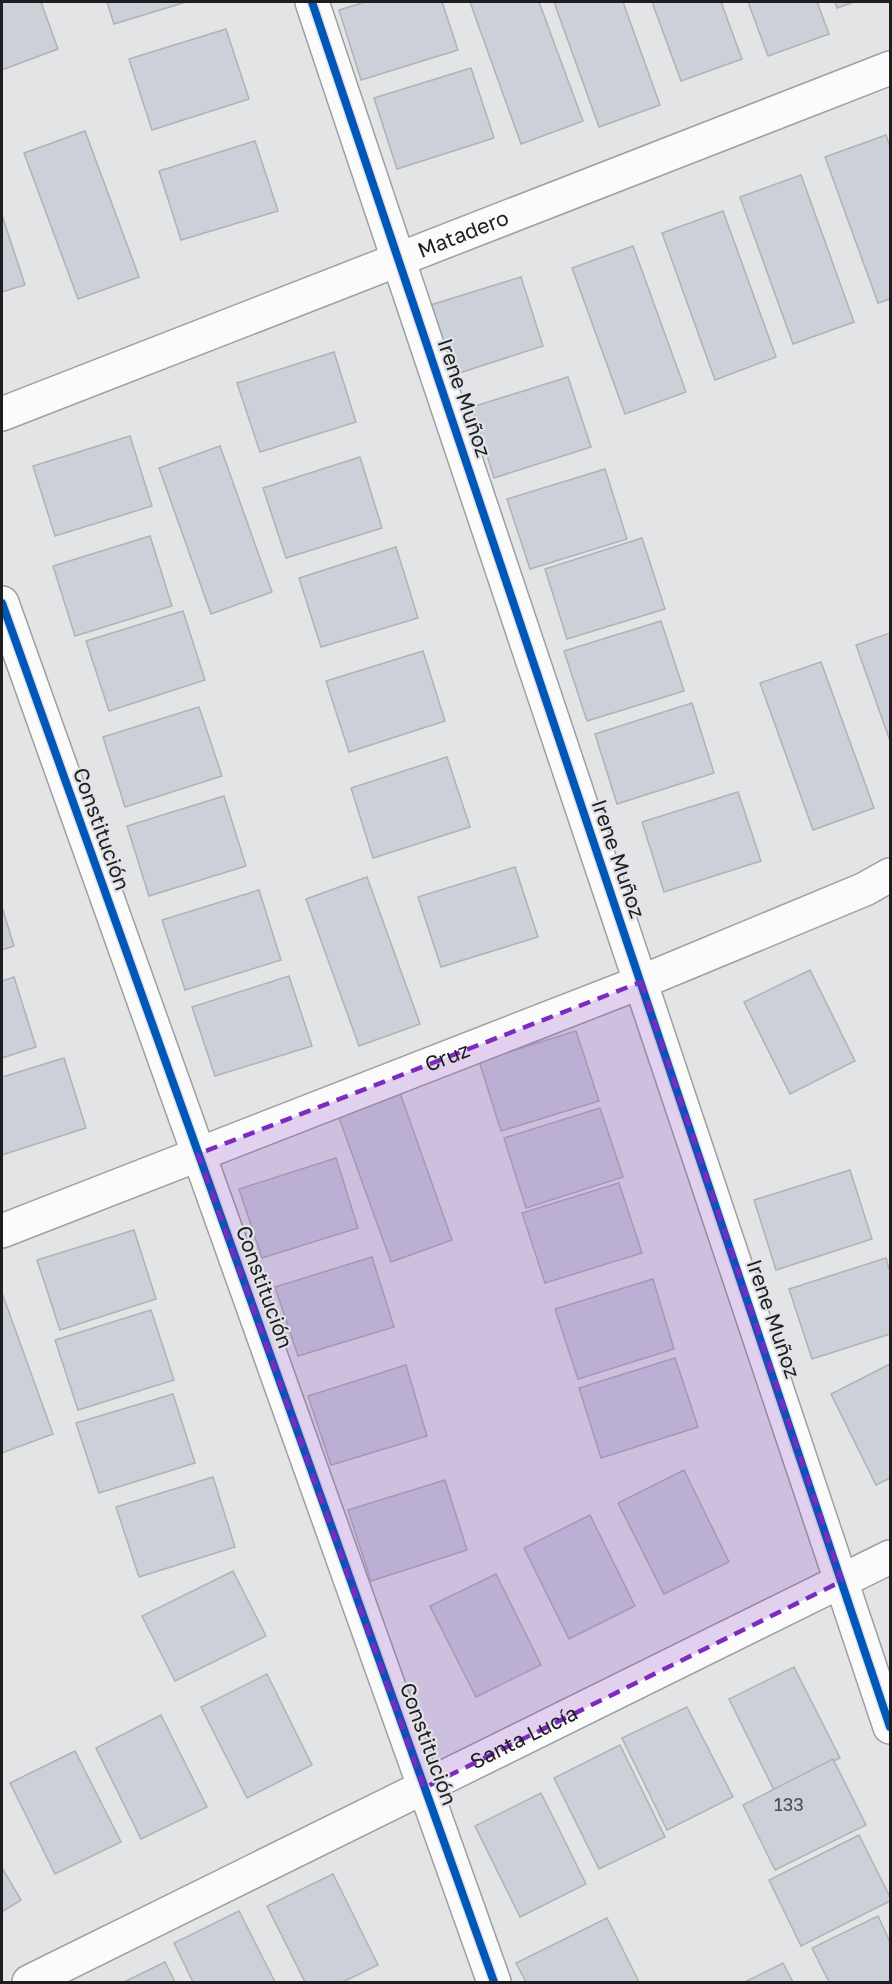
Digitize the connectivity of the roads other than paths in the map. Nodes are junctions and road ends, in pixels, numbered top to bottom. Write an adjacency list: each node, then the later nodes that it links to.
1 (312, 2): 3 (street, Irene Muñoz)
2 (891, 68): 3 (street, Matadero)
3 (399, 259): 4 (street, Matadero); 7 (street, Irene Muñoz)
4 (2, 414)
5 (2, 603): 8 (street, Constitución)
6 (882, 886): 7 (street, Cruz)
7 (640, 982): 8 (street, Cruz); 11 (street, Irene Muñoz)
8 (198, 1154): 9 (street, Cruz); 13 (street, Constitución)
9 (2, 1231)
10 (891, 1557): 11 (street, Santa Lucía)
11 (842, 1581): 12 (street, Irene Muñoz); 13 (street, Santa Lucía)
12 (891, 1727)
13 (424, 1788): 14 (street, Santa Lucía); 15 (street, Constitución)
14 (29, 1983)
15 (494, 1983)

